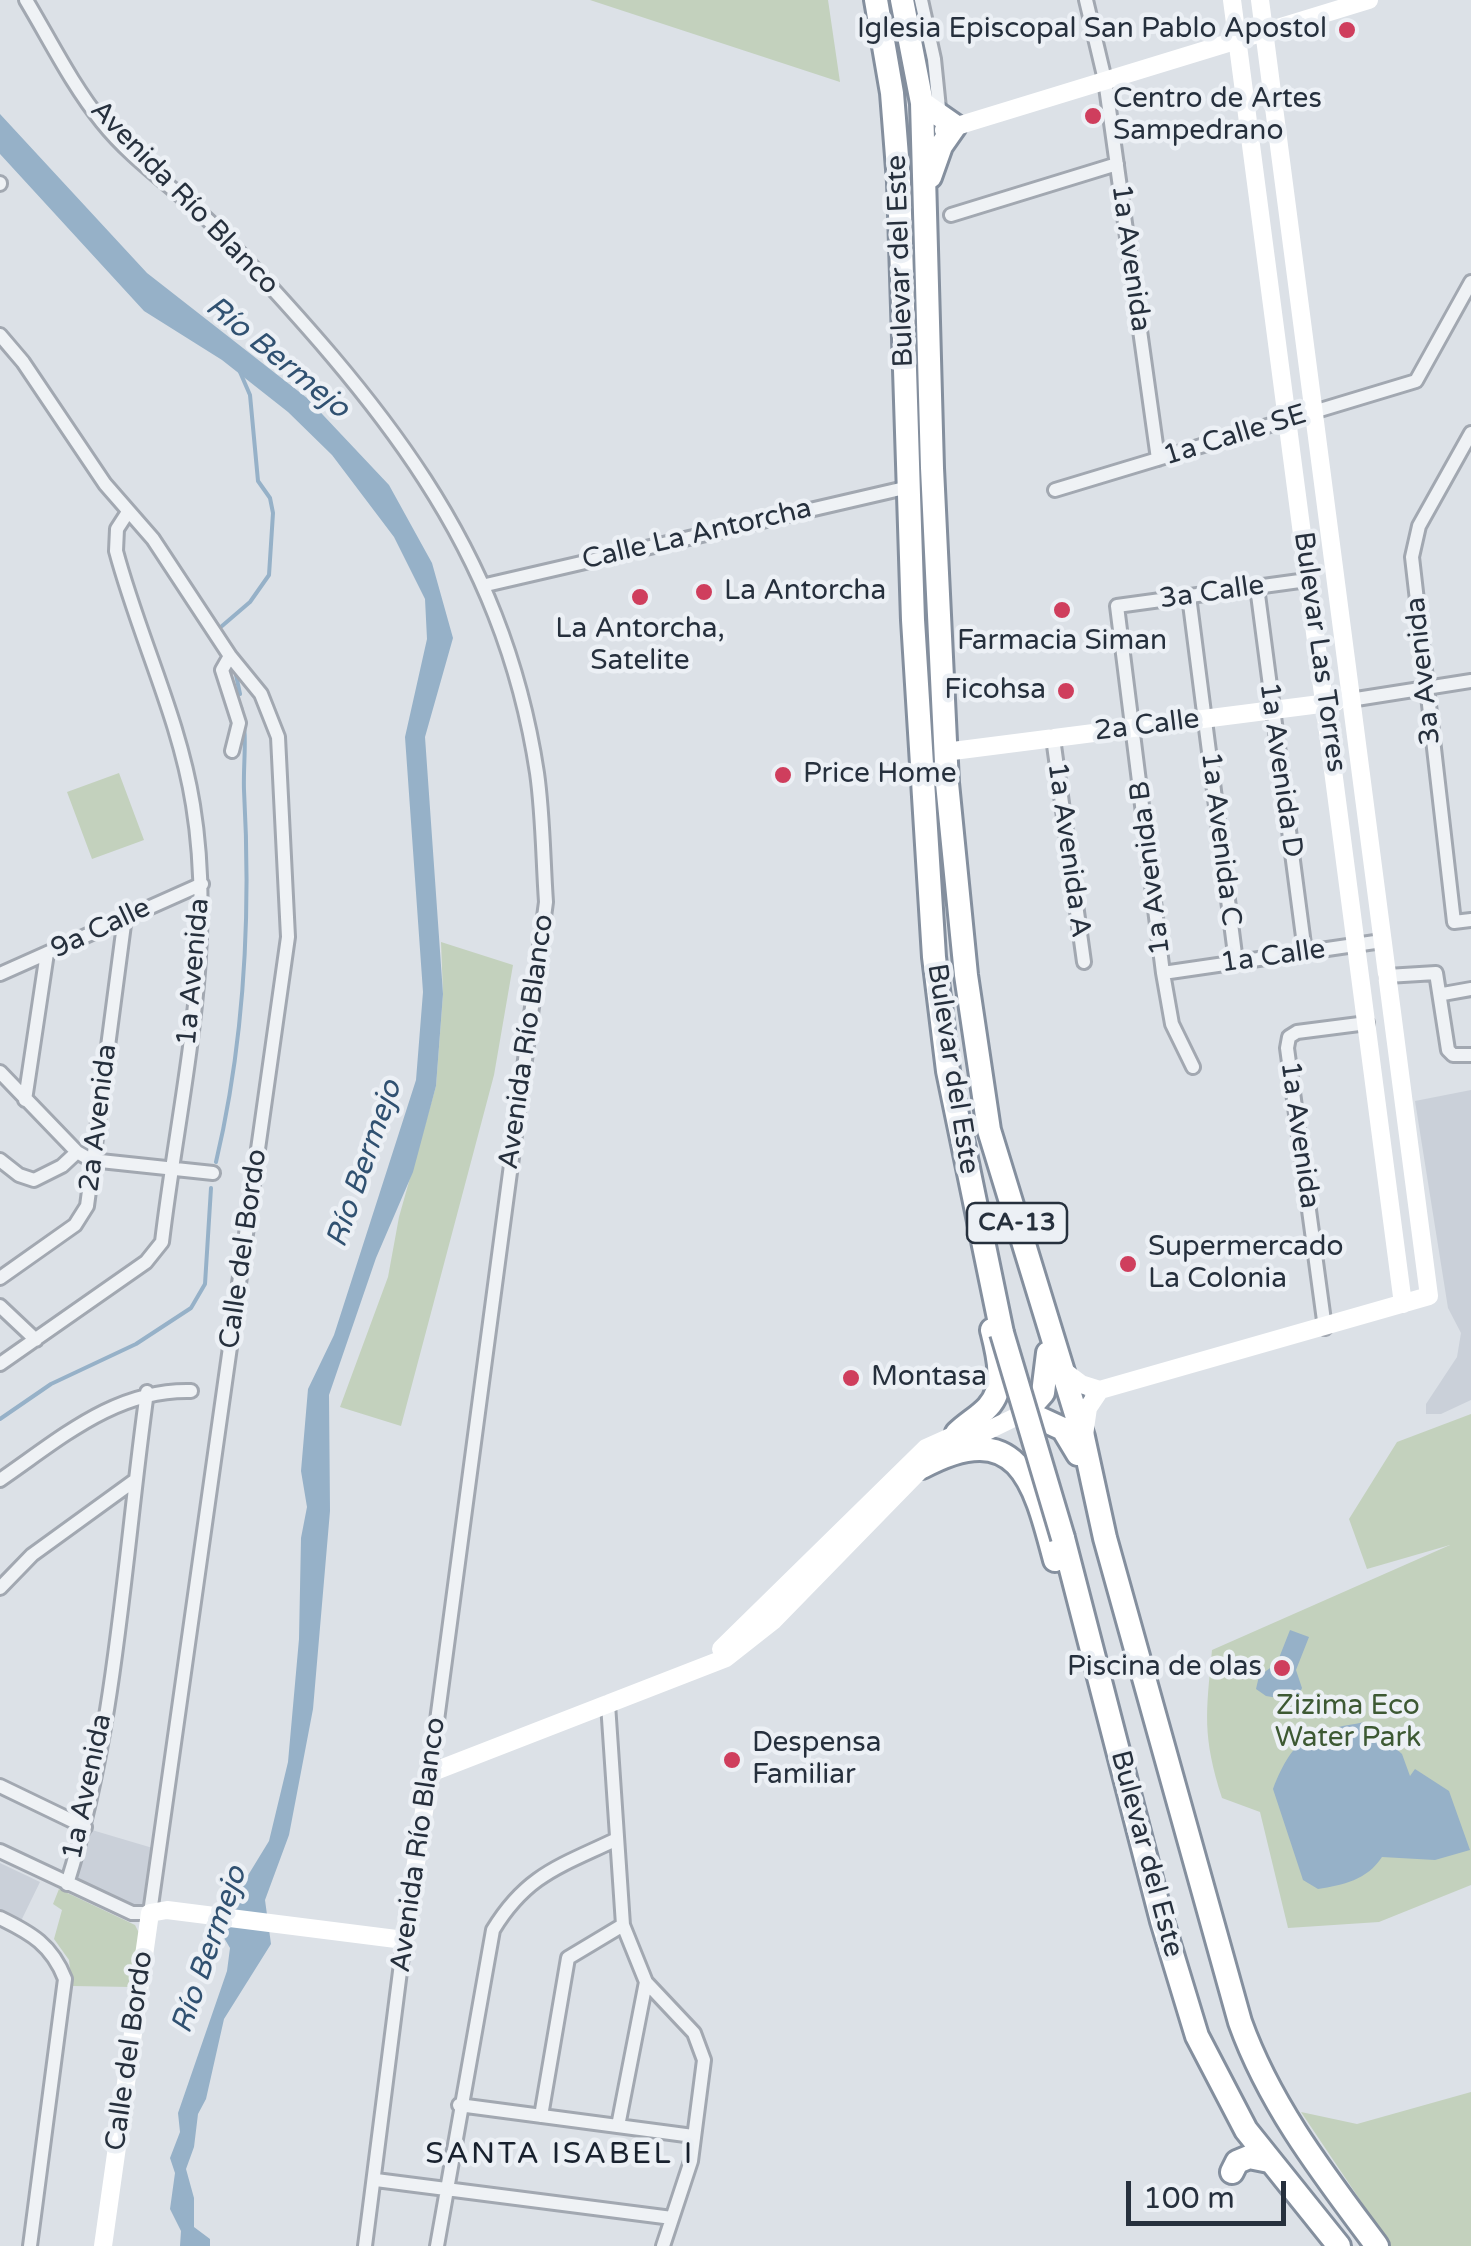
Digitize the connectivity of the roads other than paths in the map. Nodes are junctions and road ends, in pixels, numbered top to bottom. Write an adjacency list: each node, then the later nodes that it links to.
1 (26, 0): 26 (street, Avenida Río Blanco)
2 (876, 0): 22 (highway, Bulevar del Este / CA-13)
3 (902, 0): 12 (highway, Bulevar del Este / CA-13)
4 (921, 0): 12 (street)
5 (1086, 0): 11 (street, 1a Avenida)
6 (1232, 0): 10 (street, Bulevar Las Torres)
7 (1260, 0): 9 (street, Bulevar Las Torres)
8 (1369, 0): 9 (street)
9 (1264, 32): 10 (street); 18 (street, Bulevar Las Torres)
10 (1238, 41): 11 (street); 19 (street, Bulevar Las Torres)
11 (1105, 80): 12 (street); 13 (street, 1a Avenida)
12 (940, 128): 14 (highway, Bulevar del Este / CA-13); 14 (highway)
13 (1117, 164): 15 (street); 21 (street, 1a Avenida)
14 (926, 190): 40 (highway, Bulevar del Este / CA-13)
15 (952, 215)
16 (1471, 282): 18 (street, 1a Calle SE)
17 (0, 336): 24 (street, Calle del Bordo)
18 (1314, 412): 19 (street, 1a Calle SE); 33 (street, Bulevar Las Torres)
19 (1288, 420): 21 (street, 1a Calle SE); 25 (street, Bulevar Las Torres)
20 (1471, 432): 32 (street, 3a Avenida)
21 (1158, 459): 23 (street, 1a Calle SE)
22 (909, 487): 26 (street, Calle La Antorcha); 42 (highway, Bulevar del Este / CA-13)
23 (1055, 490)
24 (128, 512): 30 (street, Calle del Bordo); 41 (street, 1a Avenida)
25 (1306, 580): 27 (street, 3a Calle); 34 (street, Bulevar Las Torres)
26 (486, 585): 87 (street, Avenida Río Blanco)
27 (1257, 587): 28 (street, 3a Calle); 35 (street, 1a Avenida D)
28 (1189, 596): 29 (street, 3a Calle); 36 (street, 1a Avenida C)
29 (1118, 606): 37 (street, 1a Avenida B)
30 (230, 656): 39 (street); 93 (street, Calle del Bordo)
31 (1471, 681): 32 (street)
32 (1425, 688): 33 (street); 44 (street, 3a Avenida)
33 (1350, 700): 34 (street, 2a Calle); 45 (street, Bulevar Las Torres)
34 (1327, 703): 35 (street, 2a Calle); 46 (street, Bulevar Las Torres)
35 (1272, 710): 36 (street, 2a Calle); 47 (street, 1a Avenida D)
36 (1205, 718): 37 (street, 2a Calle); 50 (street, 1a Avenida C)
37 (1133, 728): 38 (street, 2a Calle); 52 (street, 1a Avenida B)
38 (1053, 738): 40 (street, 2a Calle); 49 (street, 1a Avenida A)
39 (232, 751)
40 (945, 752): 64 (highway, Bulevar del Este / CA-13)
41 (202, 884): 43 (street, 9a Calle); 65 (street, 1a Avenida)
42 (928, 898): 79 (highway); 95 (highway, Bulevar del Este / CA-13, bridge)
43 (125, 917): 48 (street, 9a Calle); 63 (street, 2a Avenida)
44 (1471, 920)
45 (1382, 941): 46 (street, 1a Calle); 53 (street, Bulevar Las Torres)
46 (1358, 945): 47 (street, 1a Calle); 56 (street, Bulevar Las Torres)
47 (1304, 952): 50 (street, 1a Calle)
48 (47, 954): 51 (street, 9a Calle); 60 (street)
49 (1084, 962)
50 (1236, 962): 52 (street, 1a Calle)
51 (0, 974)
52 (1163, 974): 58 (street, 1a Avenida B)
53 (1386, 976): 55 (street); 68 (street, Bulevar Las Torres)
54 (1471, 990): 55 (street)
55 (1443, 994): 57 (street)
56 (1367, 1023): 68 (street, Bulevar Las Torres); 70 (street, 1a Avenida)
57 (1471, 1054)
58 (1192, 1067)
59 (0, 1072): 60 (street)
60 (25, 1100): 61 (street)
61 (78, 1152): 62 (street); 63 (street)
62 (0, 1160)
63 (92, 1160): 65 (street); 67 (street, 2a Avenida)
64 (998, 1161): 73 (highway, Bulevar del Este / CA-13); 77 (highway)
65 (170, 1168): 66 (street); 71 (street, 1a Avenida)
66 (213, 1174)
67 (0, 1278)
68 (1403, 1304): 70 (street)
69 (0, 1306): 71 (street)
70 (1324, 1320): 74 (street)
71 (36, 1340): 72 (street, 1a Avenida)
72 (0, 1364)
73 (1060, 1368): 74 (street); 78 (highway, Bulevar del Este / CA-13)
74 (1100, 1390): 78 (street)
75 (190, 1391): 76 (street)
76 (147, 1392): 82 (street); 83 (street, 1a Avenida)
77 (1026, 1412): 78 (highway); 79 (street); 81 (street)
78 (1074, 1432): 80 (highway); 114 (highway, Bulevar del Este / CA-13)
79 (957, 1433): 85 (street)
80 (1020, 1466): 81 (highway); 95 (highway)
81 (922, 1467): 85 (street)
82 (0, 1480)
83 (134, 1481): 84 (street); 89 (street, 1a Avenida)
84 (0, 1588)
85 (716, 1658): 86 (street)
86 (608, 1704): 87 (street); 90 (street)
87 (430, 1773): 97 (street, Avenida Río Blanco)
88 (0, 1786): 89 (street)
89 (85, 1827): 92 (street, 1a Avenida)
90 (617, 1839): 96 (street); 99 (street)
91 (0, 1851): 92 (street)
92 (67, 1884): 93 (street)
93 (150, 1913): 97 (street); 109 (street, Calle del Bordo)
94 (0, 1918): 108 (street)
95 (1162, 1921): 103 (highway, Bulevar del Este / CA-13)
96 (622, 1925): 98 (street); 100 (street)
97 (404, 1940): 105 (street, Avenida Río Blanco)
98 (646, 1982): 101 (street); 102 (street)
99 (459, 2105): 100 (street); 106 (street)
100 (542, 2116): 101 (street)
101 (618, 2126): 102 (street)
102 (693, 2136): 107 (street)
103 (1269, 2161): 104 (highway); 113 (highway, Bulevar del Este / CA-13)
104 (1232, 2172)
105 (376, 2180): 106 (street); 110 (street, Avenida Río Blanco)
106 (444, 2188): 107 (street); 111 (street)
107 (672, 2218): 112 (street)
108 (30, 2246)
109 (103, 2246)
110 (365, 2246)
111 (437, 2246)
112 (664, 2246)
113 (1339, 2246)
114 (1377, 2246)

